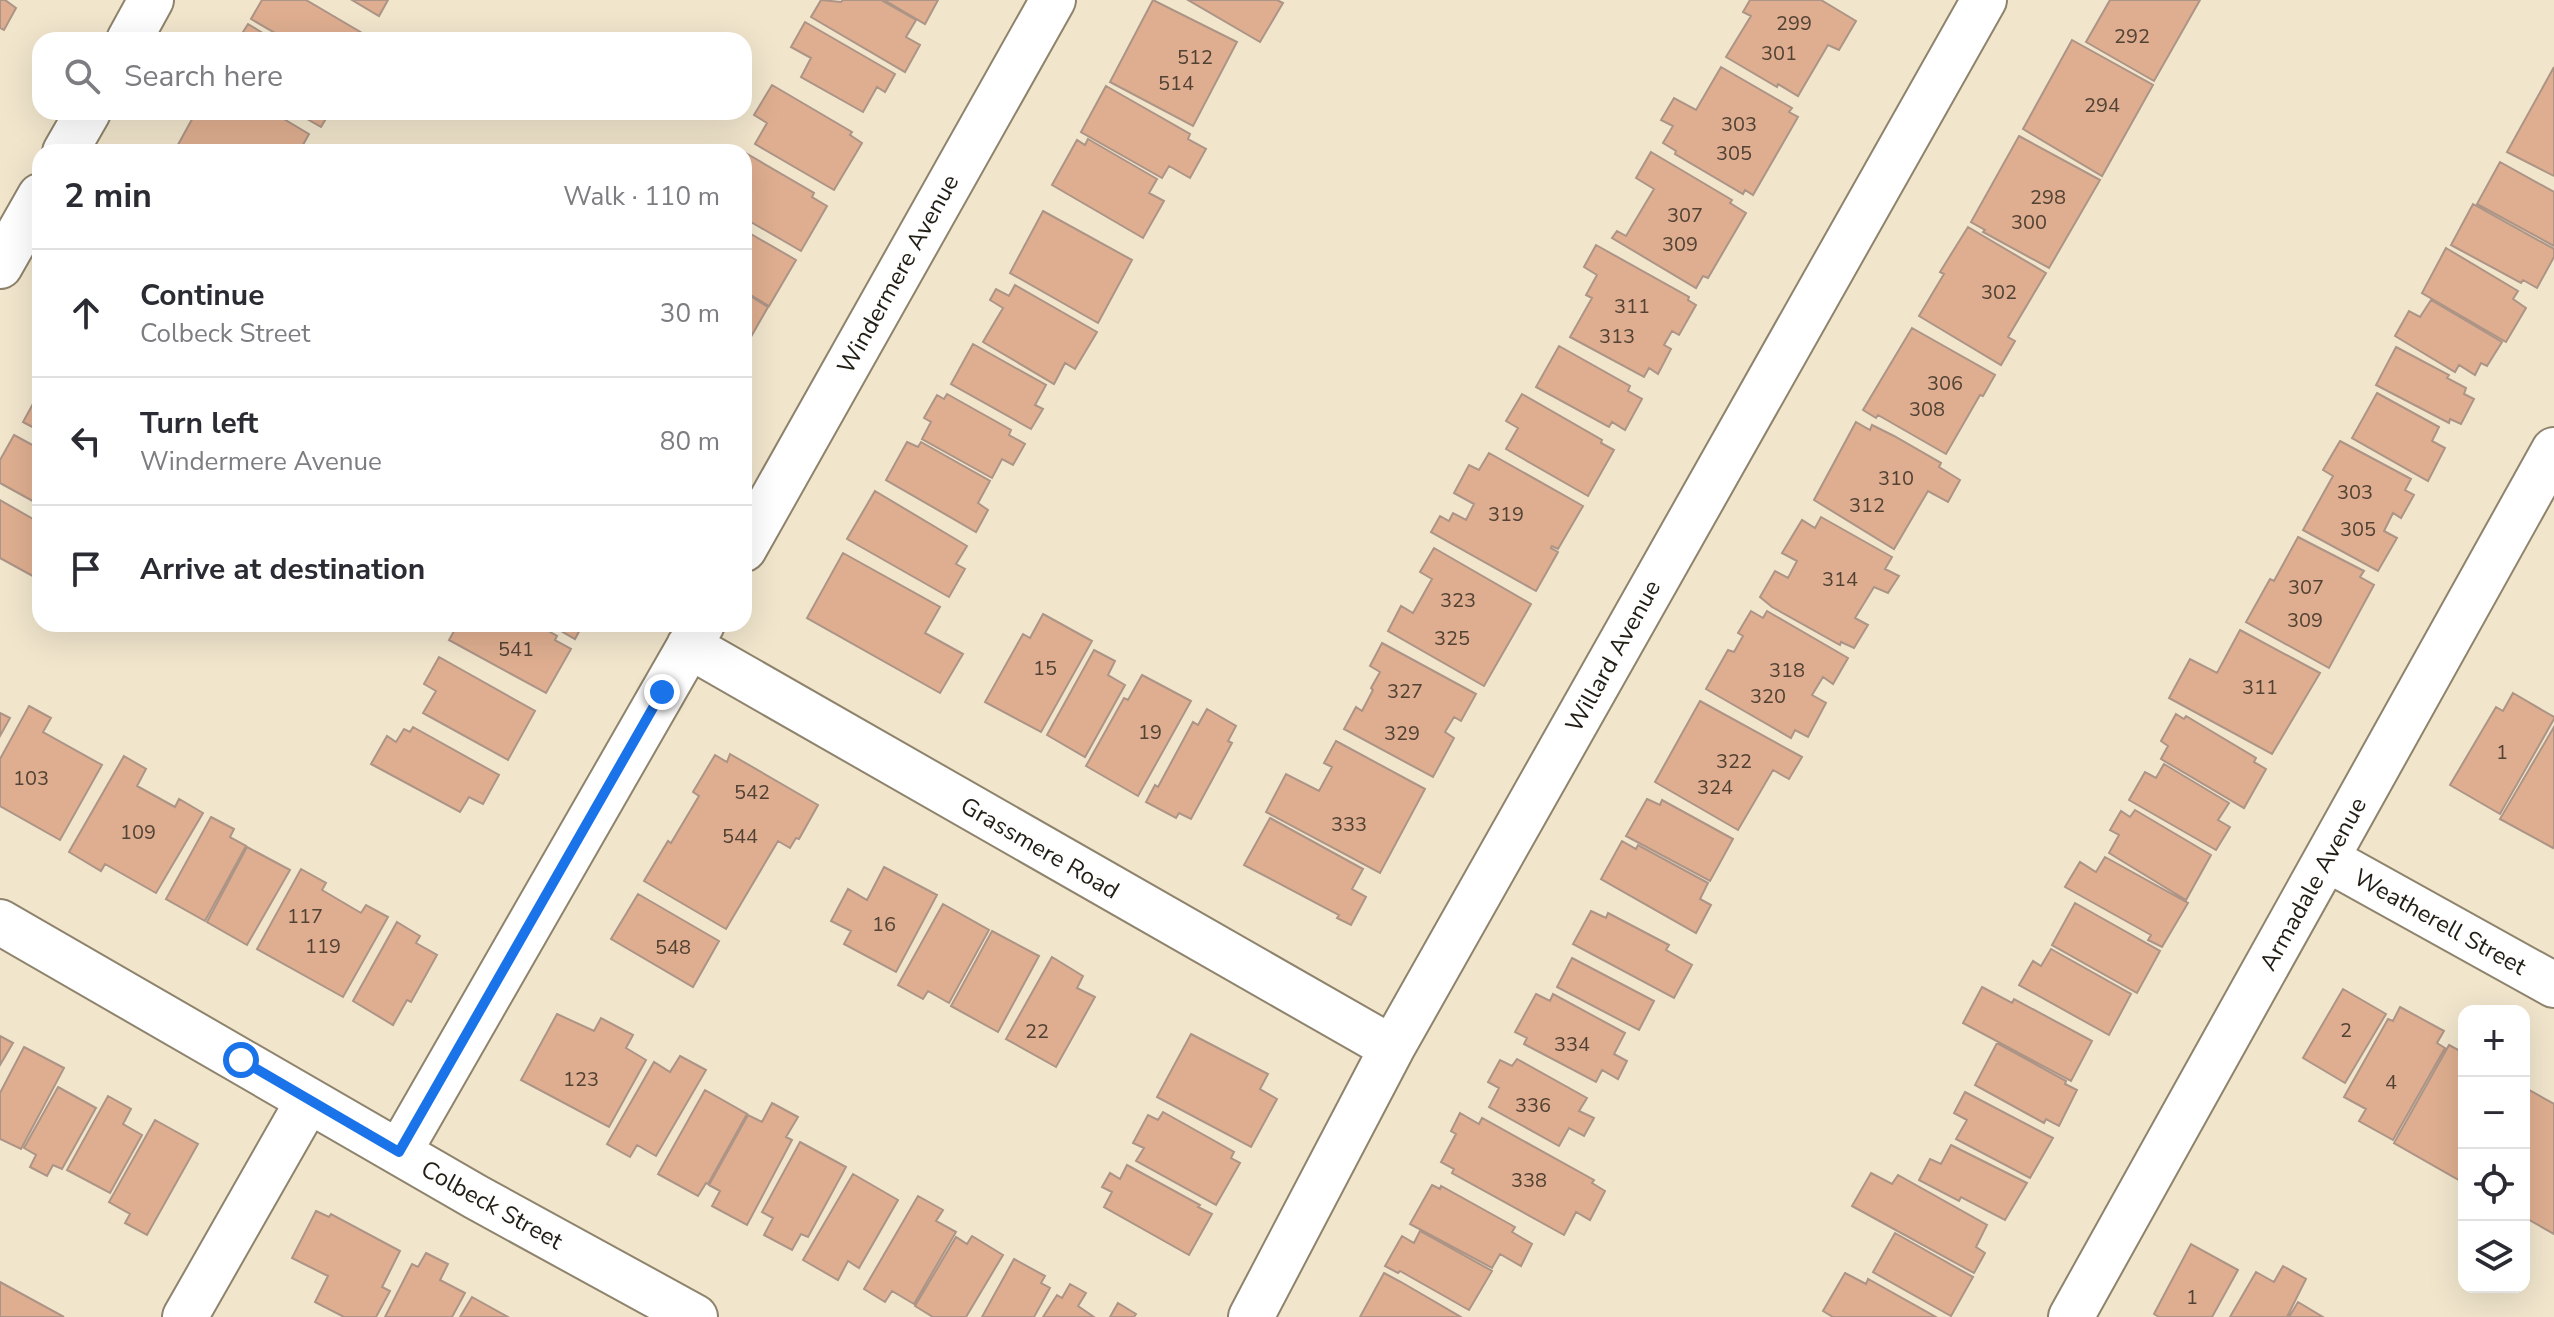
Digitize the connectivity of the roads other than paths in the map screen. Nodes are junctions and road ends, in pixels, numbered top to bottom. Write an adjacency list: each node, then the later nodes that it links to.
1 (151, 0): 4 (street)
2 (1053, 0): 10 (street, Windermere Avenue)
3 (1984, 0): 15 (street, Willard Avenue)
4 (133, 32)
5 (83, 120): 6 (street)
6 (70, 144)
7 (32, 210): 8 (street)
8 (0, 266)
9 (2554, 450): 12 (street, Armadale Avenue)
10 (752, 535)
11 (695, 635): 15 (street, Grassmere Road); 17 (street)
12 (2327, 859): 14 (street, Weatherell Street); 21 (street, Armadale Avenue)
13 (0, 922): 16 (street, Colbeck Street)
14 (2554, 985)
15 (1392, 1048): 20 (street, Willard Avenue)
16 (308, 1101): 17 (street, Colbeck Street); 18 (street)
17 (399, 1152): 19 (street, Colbeck Street)
18 (185, 1317)
19 (695, 1317)
20 (1251, 1317)
21 (2071, 1317)

